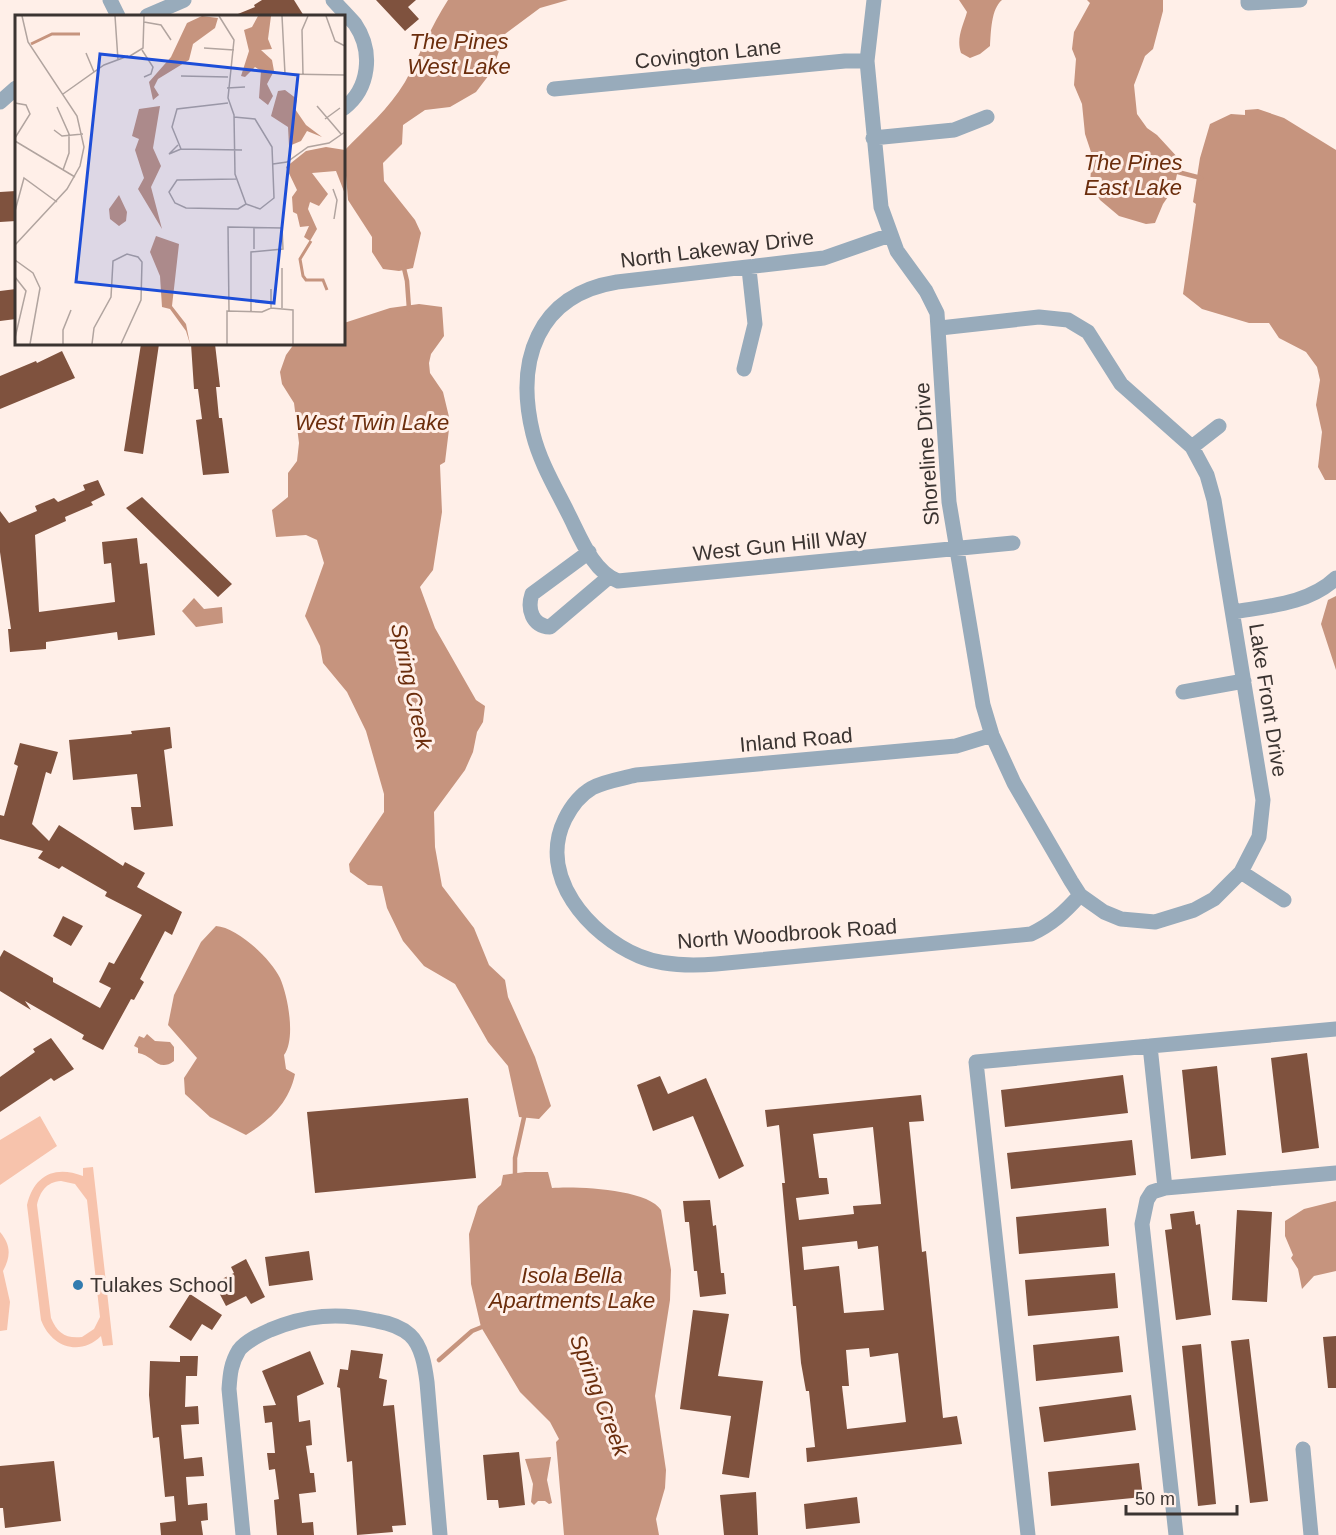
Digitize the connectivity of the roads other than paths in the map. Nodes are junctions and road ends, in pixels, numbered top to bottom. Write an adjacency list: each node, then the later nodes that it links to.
1 (110, 0): 7 (street)
2 (184, 0): 8 (street)
3 (333, 0): 13 (street)
4 (874, 0): 9 (street, Shoreline Drive)
5 (1300, 0): 6 (street)
6 (1248, 1)
7 (118, 15)
8 (149, 15)
9 (867, 61): 11 (street, Covington Lane); 15 (street, Shoreline Drive)
10 (15, 89): 12 (street)
11 (554, 89)
12 (0, 102)
13 (345, 107)
14 (987, 117): 15 (street)
15 (873, 138): 16 (street, Shoreline Drive)
16 (890, 235): 17 (street, North Lakeway Drive); 18 (street, Shoreline Drive)
17 (749, 268): 19 (street); 24 (street, North Lakeway Drive)
18 (940, 328): 21 (street, Lake Front Drive); 23 (street, Shoreline Drive)
19 (744, 369)
20 (1219, 426): 21 (street)
21 (1192, 447): 27 (street, Lake Front Drive)
22 (1013, 543): 23 (street, West Gun Hill Way)
23 (956, 549): 25 (street, West Gun Hill Way); 30 (street, Shoreline Drive)
24 (588, 552): 25 (street); 25 (street)
25 (609, 577)
26 (1336, 578): 27 (street)
27 (1233, 612): 28 (street, Lake Front Drive)
28 (1244, 681): 29 (street); 32 (street, Lake Front Drive)
29 (1183, 692)
30 (992, 735): 31 (street, Inland Road); 33 (street, Shoreline Drive)
31 (603, 783): 33 (street, North Woodbrook Road)
32 (1241, 872): 33 (street, Lake Front Drive); 34 (street)
33 (1080, 895)
34 (1284, 900)
35 (1336, 1029): 36 (street)
36 (1150, 1046): 38 (street); 42 (street)
37 (1336, 1173): 38 (street)
38 (1165, 1188): 43 (street)
39 (1303, 1449): 44 (street)
40 (243, 1535): 41 (street)
41 (440, 1535)
42 (1028, 1535)
43 (1176, 1535)
44 (1311, 1535)

